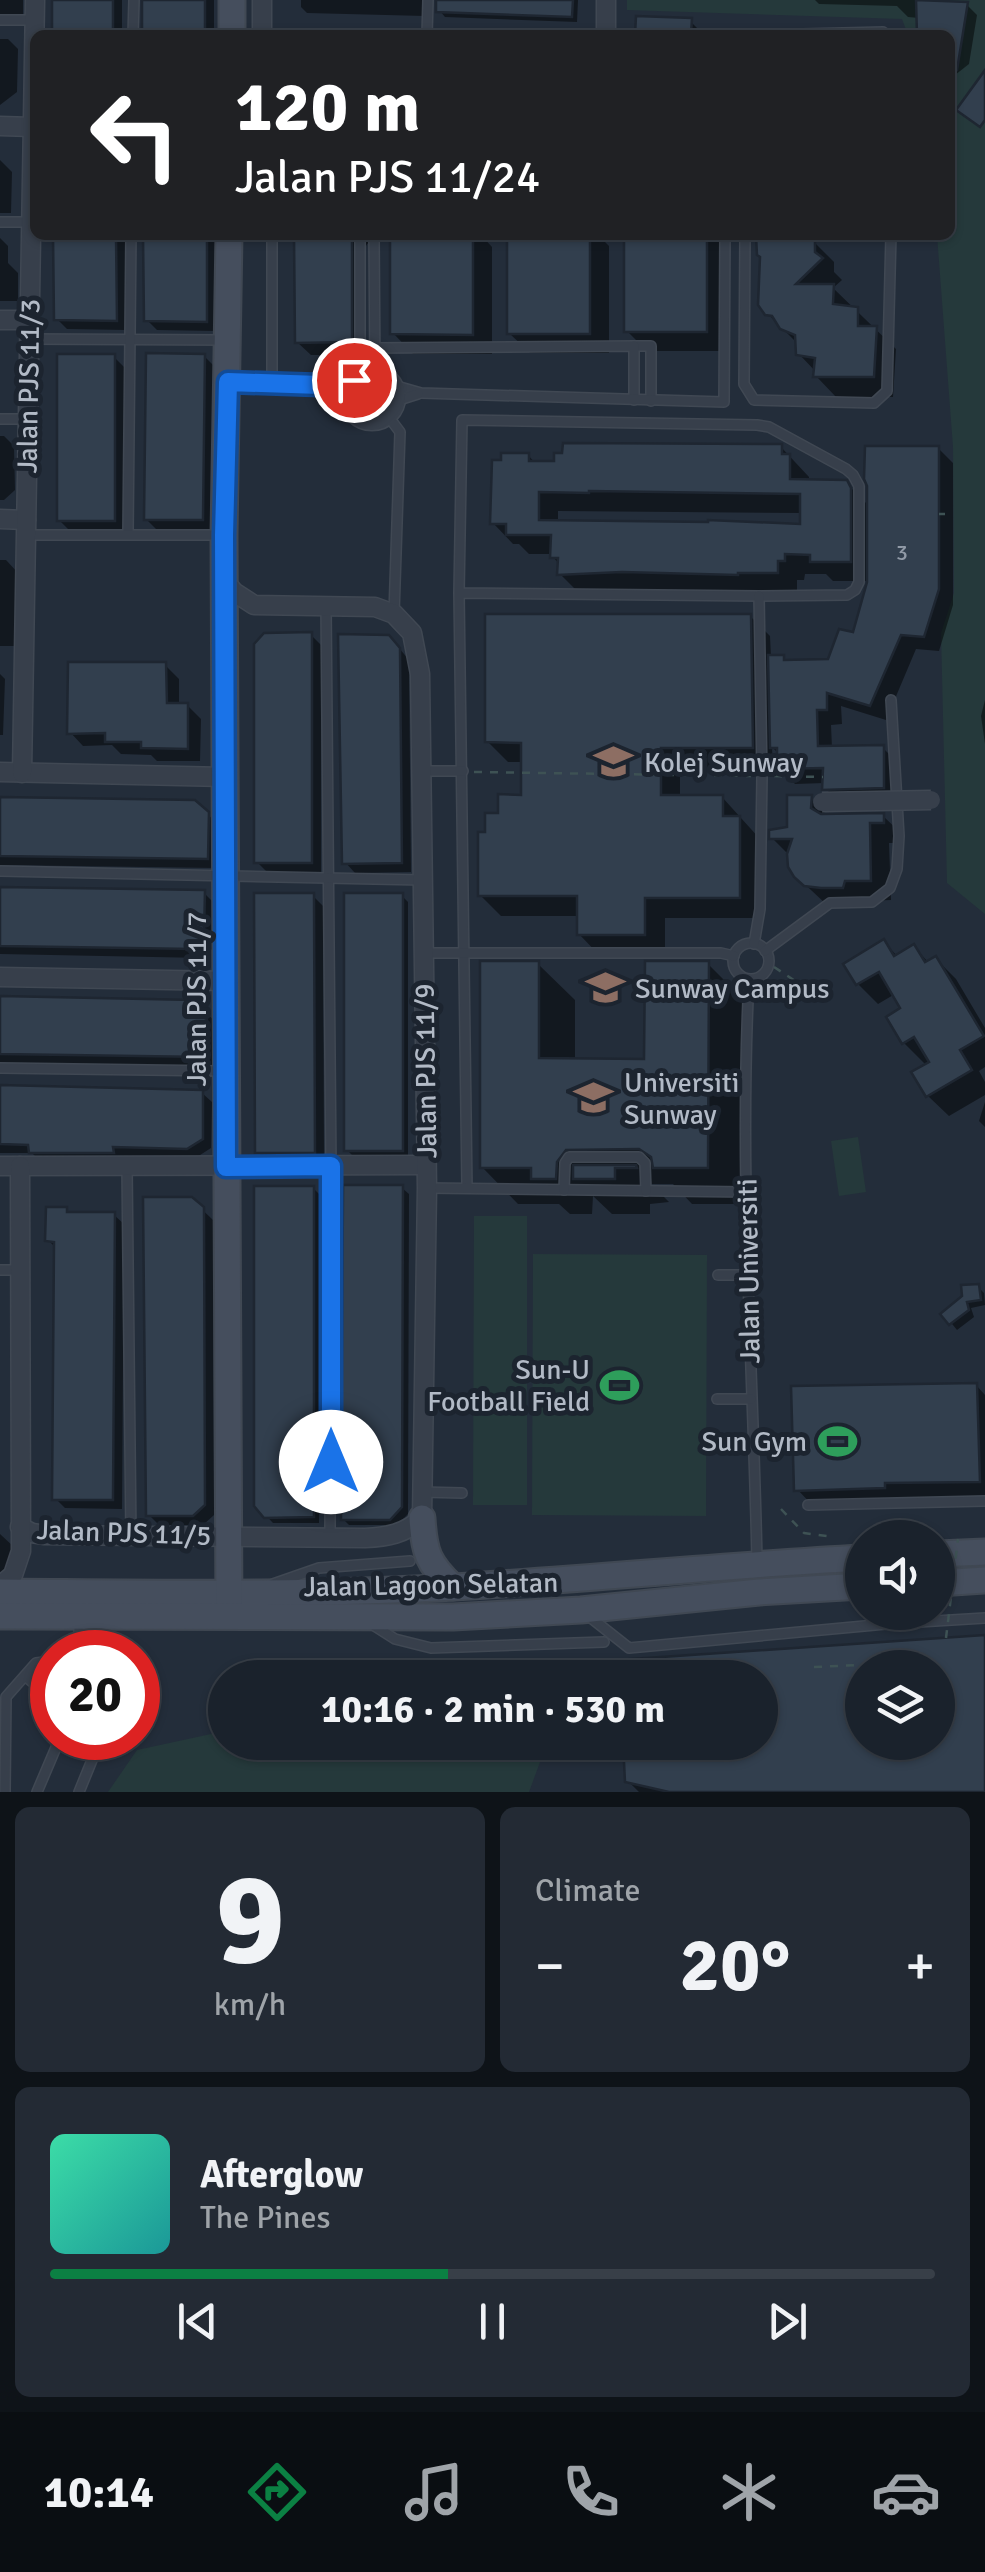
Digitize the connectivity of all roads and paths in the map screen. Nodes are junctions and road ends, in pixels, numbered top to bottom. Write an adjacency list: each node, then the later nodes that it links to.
1 (34, 0): 8 (street, Jalan PJS 11/3)
2 (134, 0): 10 (lane)
3 (232, 0): 11 (main road)
4 (262, 0): 12 (street)
5 (428, 0): 13 (lane)
6 (606, 0): 14 (street)
7 (0, 20): 8 (lane)
8 (34, 20): 9 (street, Jalan PJS 11/3)
9 (34, 30)
10 (134, 30)
11 (232, 30)
12 (262, 30)
13 (428, 30)
14 (606, 30)
15 (0, 126): 16 (street)
16 (30, 127)
17 (0, 222): 18 (lane)
18 (30, 222)
19 (31, 240): 29 (street, Jalan PJS 11/3)
20 (131, 240): 30 (lane)
21 (230, 240): 31 (main road, Jalan PJS 11/7)
22 (272, 240): 36 (lane)
23 (360, 240): 34 (lane)
24 (374, 240): 33 (lane)
25 (725, 240): 40 (lane)
26 (746, 240): 27 (lane)
27 (891, 240)
28 (0, 320): 29 (street)
29 (29, 330): 30 (lane); 42 (street, Jalan PJS 11/3)
30 (130, 340): 31 (lane); 47 (lane)
31 (228, 340): 35 (main road, Jalan PJS 11/7)
32 (634, 346): 33 (lane); 38 (lane); 40 (lane)
33 (375, 348): 34 (lane)
34 (362, 378): 36 (street); 39 (street); 39 (street)
35 (228, 382): 36 (street); 48 (main road, Jalan PJS 11/7)
36 (272, 384)
37 (420, 393): 38 (lane); 39 (lane); 39 (lane)
38 (634, 400): 40 (lane)
39 (392, 401): 54 (lane)
40 (651, 401)
41 (0, 419): 42 (lane)
42 (28, 420): 46 (street, Jalan PJS 11/3)
43 (939, 514): 44 (path)
44 (945, 514)
45 (0, 519): 46 (street)
46 (26, 528): 47 (lane); 60 (street, Jalan PJS 11/3)
47 (128, 534): 48 (lane)
48 (224, 535): 49 (main road, Jalan PJS 11/7)
49 (224, 580): 52 (street); 55 (main road, Jalan PJS 11/7)
50 (459, 594): 51 (lane); 51 (lane); 58 (lane)
51 (760, 596): 70 (lane)
52 (258, 605): 53 (street); 55 (street)
53 (326, 606): 54 (street); 68 (lane)
54 (394, 614): 57 (street, Jalan PJS 11/9)
55 (226, 634): 63 (main road, Jalan PJS 11/7)
56 (891, 700): 71 (lane)
57 (421, 771): 58 (lane); 69 (street, Jalan PJS 11/9)
58 (463, 771): 73 (lane)
59 (0, 772): 60 (street)
60 (22, 772): 63 (street)
61 (488, 772): 62 (path)
62 (712, 775)
63 (226, 777): 67 (main road, Jalan PJS 11/7)
64 (932, 800): 65 (street, bridge)
65 (822, 802)
66 (0, 871): 67 (lane)
67 (226, 878): 68 (lane); 78 (main road, Jalan PJS 11/7)
68 (328, 878): 69 (lane); 85 (lane)
69 (422, 880): 72 (street, Jalan PJS 11/9)
70 (754, 944): 71 (lane); 74 (lane)
71 (765, 951): 77 (lane)
72 (423, 953): 73 (lane); 82 (street, Jalan PJS 11/9)
73 (465, 953): 74 (lane); 89 (lane)
74 (734, 956): 77 (lane)
75 (774, 967): 79 (path)
76 (0, 977): 78 (street)
77 (749, 979): 92 (lane, Jalan Universiti)
78 (226, 981): 81 (main road, Jalan PJS 11/7)
79 (827, 1002)
80 (0, 1068): 81 (lane)
81 (226, 1071): 87 (main road, Jalan PJS 11/7)
82 (426, 1165): 85 (street); 88 (street, Jalan PJS 11/9)
83 (0, 1166): 84 (street)
84 (20, 1166): 86 (street); 94 (street, Jalan PJS 11/5)
85 (331, 1166): 87 (street); 107 (lane)
86 (127, 1167): 87 (street); 106 (lane)
87 (226, 1167): 105 (main road, Jalan PJS 11/7)
88 (427, 1188): 89 (lane); 101 (street, Jalan PJS 11/9)
89 (467, 1188): 90 (lane)
90 (564, 1190): 91 (lane); 91 (lane)
91 (646, 1191): 92 (lane)
92 (746, 1192): 96 (lane, Jalan Universiti)
93 (0, 1270): 94 (lane)
94 (20, 1270): 104 (street, Jalan PJS 11/5)
95 (718, 1275): 96 (lane)
96 (748, 1275): 98 (lane, Jalan Universiti)
97 (717, 1398): 98 (lane)
98 (751, 1398): 113 (lane, Jalan Universiti)
99 (462, 1493): 101 (lane)
100 (985, 1501): 102 (lane)
101 (422, 1505): 107 (street); 117 (main road)
102 (808, 1505)
103 (781, 1509): 108 (path)
104 (20, 1527): 106 (street, Jalan PJS 11/5); 118 (street)
105 (228, 1536): 106 (street, Jalan PJS 11/5); 107 (street); 120 (main road, Jalan PJS 11/7)
106 (131, 1537)
107 (330, 1538)
108 (839, 1538)
109 (955, 1548): 110 (main road)
110 (985, 1552)
111 (845, 1559): 113 (main road, Jalan Lagoon Selatan)
112 (410, 1562): 120 (lane)
113 (757, 1564): 117 (main road, Jalan Lagoon Selatan); 119 (main road)
114 (985, 1580): 115 (main road)
115 (955, 1581)
116 (845, 1587): 119 (main road, Jalan Lagoon Selatan)
117 (452, 1588): 120 (main road, Jalan Lagoon Selatan)
118 (0, 1589): 120 (main road, Jalan Lagoon Selatan)
119 (759, 1592): 121 (main road, Jalan Lagoon Selatan)
120 (235, 1600): 123 (main road, Jalan Lagoon Selatan); 124 (main road, Jalan Lagoon Selatan)
121 (581, 1610): 124 (main road, Jalan Lagoon Selatan); 125 (lane)
122 (0, 1616): 123 (main road, Jalan Lagoon Selatan)
123 (78, 1616): 126 (lane)
124 (363, 1618): 129 (lane)
125 (985, 1618)
126 (79, 1630)
127 (946, 1630): 128 (path, bridge)
128 (946, 1638)
129 (604, 1642)
130 (845, 1666): 131 (path)
131 (814, 1667)
132 (30, 1670): 133 (lane)
133 (25, 1676): 134 (lane); 135 (lane)
134 (30, 1680)
135 (3, 1698): 138 (lane)
136 (51, 1760): 139 (lane)
137 (92, 1760): 140 (lane)
138 (5, 1792)
139 (37, 1792)
140 (79, 1792)

